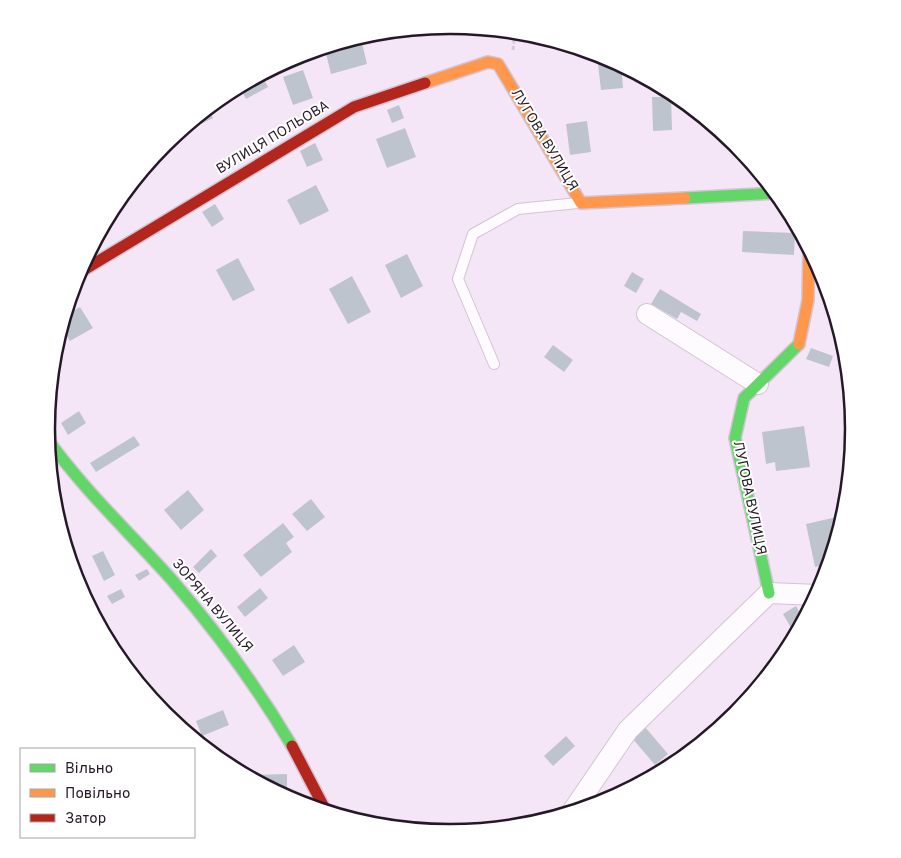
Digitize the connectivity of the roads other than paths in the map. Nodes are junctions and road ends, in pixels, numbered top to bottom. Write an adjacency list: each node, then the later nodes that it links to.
1 (498, 64): 3 (street, ЛУГОВА ВУЛИЦЯ); 5 (street, ВУЛИЦЯ ПОЛЬОВА)
2 (767, 192): 3 (street, ЛУГОВА ВУЛИЦЯ)
3 (581, 203): 7 (lane)
4 (809, 262): 8 (street, ЛУГОВА ВУЛИЦЯ)
5 (91, 266)
6 (647, 314): 8 (street)
7 (494, 364)
8 (758, 384): 10 (street, ЛУГОВА ВУЛИЦЯ)
9 (56, 452): 12 (street, ЗОРЯНА ВУЛИЦЯ)
10 (769, 593): 11 (street); 13 (street)
11 (809, 595)
12 (322, 803)
13 (578, 803)

